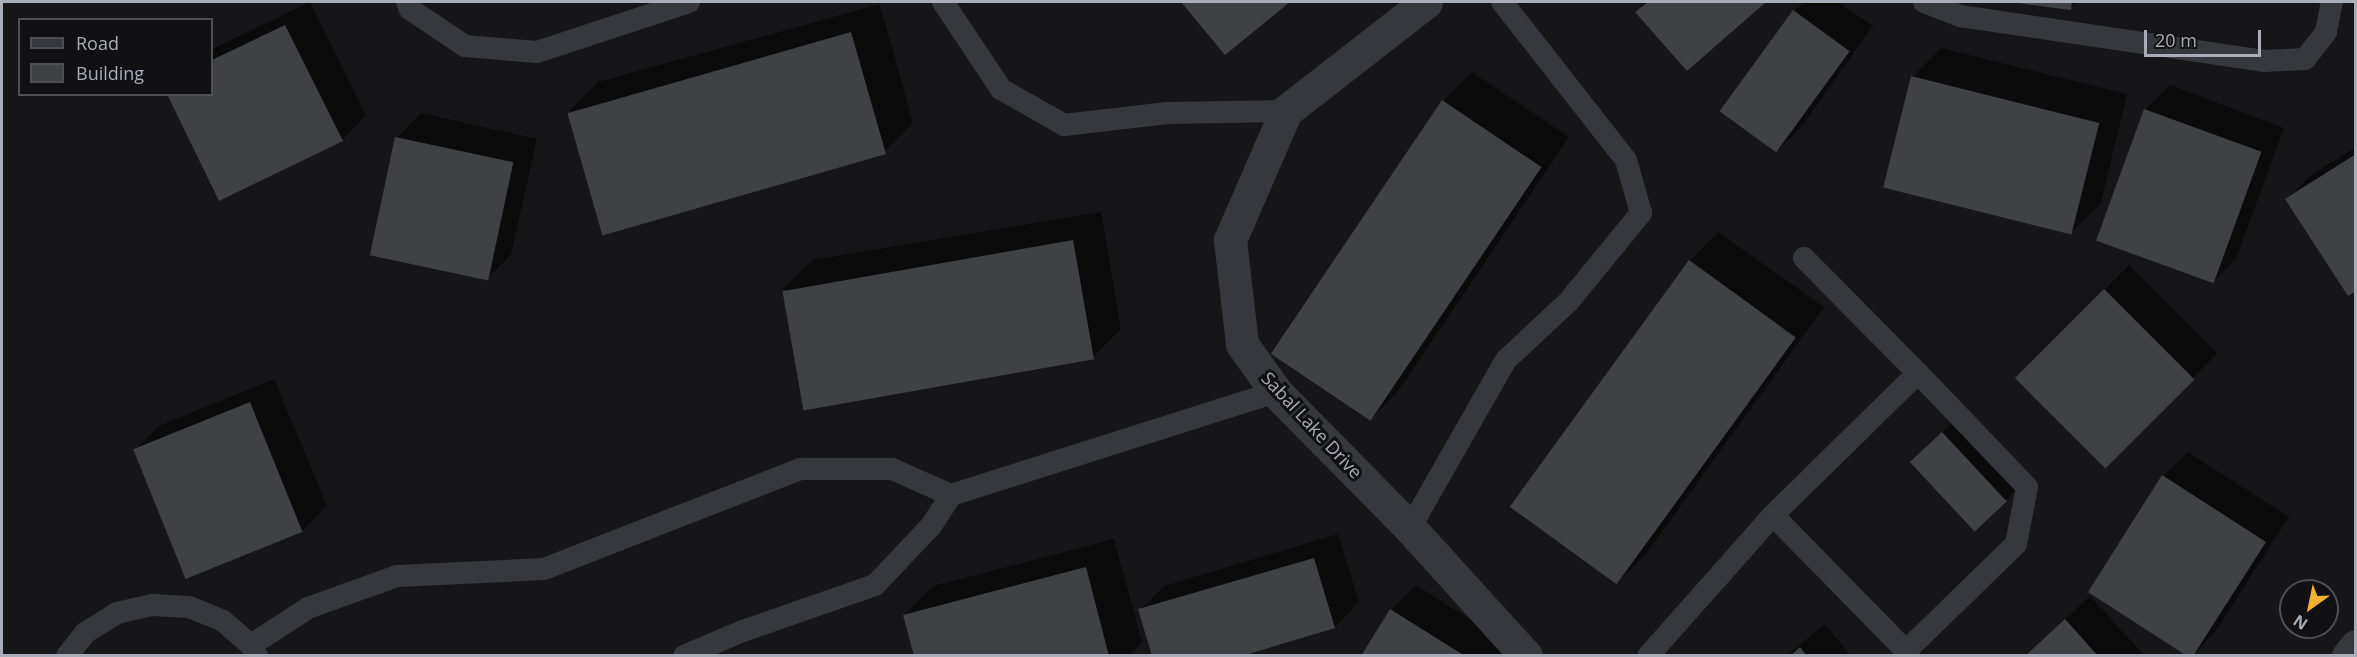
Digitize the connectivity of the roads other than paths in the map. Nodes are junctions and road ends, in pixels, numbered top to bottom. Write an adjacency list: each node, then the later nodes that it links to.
1 (407, 2): 2 (lane)
2 (689, 2)
3 (943, 2): 8 (lane)
4 (1502, 2): 14 (lane)
5 (1924, 2): 6 (lane)
6 (2332, 2)
7 (1422, 3): 8 (street, Sabal Lake Drive)
8 (1286, 111): 11 (street, Sabal Lake Drive)
9 (1804, 258): 10 (lane)
10 (1918, 373): 13 (lane); 13 (lane)
11 (1276, 392): 12 (lane); 14 (street, Sabal Lake Drive)
12 (951, 495): 16 (lane); 18 (lane)
13 (1773, 514): 20 (lane)
14 (1410, 528): 19 (street, Sabal Lake Drive)
15 (2355, 646): 21 (street)
16 (254, 650): 17 (lane)
17 (67, 656)
18 (684, 656)
19 (1526, 656)
20 (1648, 656)
21 (2348, 656)

